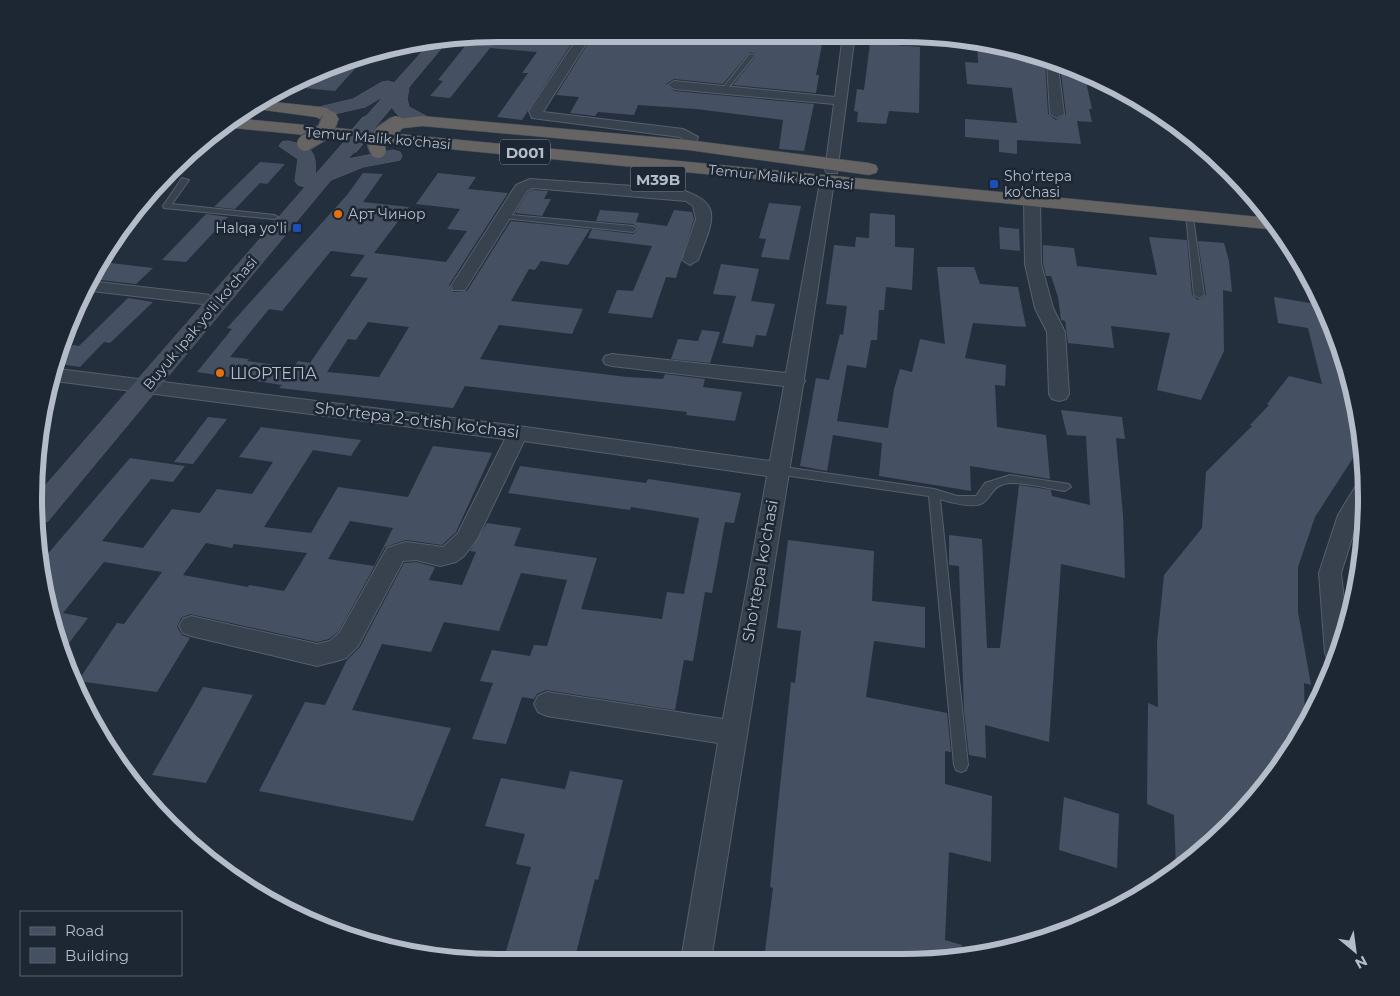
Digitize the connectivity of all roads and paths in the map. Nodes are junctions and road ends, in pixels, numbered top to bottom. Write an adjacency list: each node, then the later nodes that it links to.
1 (581, 42): 19 (street)
2 (848, 42): 10 (street, Sho'rtepa ko'chasi)
3 (434, 47): 8 (main road, Buyuk Ipak yo'li ko'chasi)
4 (421, 49): 8 (main road, Buyuk Ipak yo'li ko'chasi)
5 (752, 55): 9 (lane)
6 (1052, 69): 13 (street)
7 (674, 85): 9 (street)
8 (395, 86): 14 (main road); 15 (main road); 23 (main road, Buyuk Ipak yo'li ko'chasi, bridge)
9 (723, 91): 10 (street)
10 (840, 101): 21 (street, Sho'rtepa ko'chasi)
11 (266, 107): 14 (highway)
12 (253, 114): 21 (highway, Temur Malik ko'chasi / D001)
13 (1057, 114)
14 (326, 115): 18 (highway, bridge)
15 (422, 121): 19 (highway); 20 (highway, bridge)
16 (229, 131): 21 (highway, Temur Malik ko'chasi / D001)
17 (228, 132): 18 (highway)
18 (296, 145): 23 (main road)
19 (688, 145): 21 (highway)
20 (385, 153): 23 (main road, M39B); 25 (highway, M39B)
21 (829, 176): 24 (highway, Temur Malik ko'chasi / D001); 25 (highway, M39B); 40 (street, Sho'rtepa ko'chasi)
22 (185, 180): 29 (lane)
23 (312, 182): 29 (main road, Buyuk Ipak yo'li ko'chasi); 41 (main road, Buyuk Ipak yo'li ko'chasi)
24 (942, 186): 26 (highway, Temur Malik ko'chasi / D001); 27 (highway, Temur Malik ko'chasi / D001)
25 (680, 187): 28 (street); 33 (street)
26 (1032, 202): 30 (highway, Temur Malik ko'chasi / D001); 42 (street)
27 (1252, 208)
28 (503, 216): 32 (lane); 34 (street)
29 (274, 217): 37 (main road, Buyuk Ipak yo'li ko'chasi)
30 (1189, 217): 31 (highway, Temur Malik ko'chasi / D001); 36 (lane)
31 (1265, 224)
32 (632, 229)
33 (690, 260)
34 (459, 286)
35 (95, 287): 37 (street)
36 (1199, 295)
37 (203, 299): 41 (main road, Buyuk Ipak yo'li ko'chasi)
38 (612, 360): 40 (street)
39 (60, 375): 41 (street, Sho'rtepa 2-o'tish ko'chasi)
40 (796, 381): 44 (street, Sho'rtepa ko'chasi)
41 (137, 385): 43 (street, Sho'rtepa 2-o'tish ko'chasi); 45 (main road, Buyuk Ipak yo'li ko'chasi); 49 (main road, Buyuk Ipak yo'li ko'chasi)
42 (1059, 394)
43 (518, 433): 44 (street, Sho'rtepa 2-o'tish ko'chasi); 50 (street)
44 (777, 470): 47 (lane); 53 (street, Sho'rtepa ko'chasi)
45 (42, 483)
46 (1064, 488): 47 (lane)
47 (934, 493): 54 (lane)
48 (1358, 500): 51 (street)
49 (42, 507)
50 (191, 626)
51 (1336, 636)
52 (547, 704): 53 (street)
53 (733, 734): 55 (street, Sho'rtepa ko'chasi)
54 (961, 766)
55 (697, 954)

